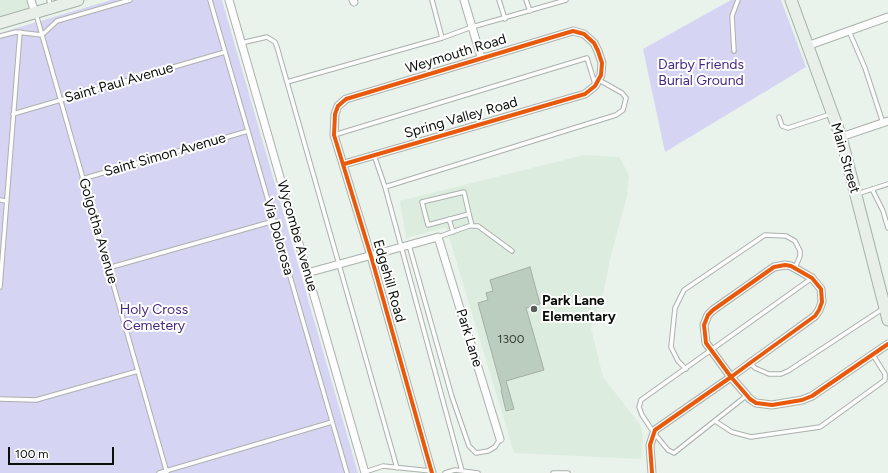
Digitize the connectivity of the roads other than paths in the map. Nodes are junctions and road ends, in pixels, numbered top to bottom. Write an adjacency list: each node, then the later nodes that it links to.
1 (32, 0): 15 (street)
2 (78, 0): 13 (main road)
3 (130, 0): 22 (lane)
4 (210, 0): 28 (lane, Via Dolorosa)
5 (229, 0): 25 (street, Wycombe Avenue)
6 (432, 0): 24 (lane)
7 (464, 0): 19 (street)
8 (499, 0): 17 (lane)
9 (526, 0): 14 (lane)
10 (566, 0): 14 (lane)
11 (738, 0): 27 (lane)
12 (791, 0): 26 (main road, Main Street)
13 (50, 4): 15 (main road)
14 (530, 11): 17 (lane)
15 (35, 13): 18 (main road); 22 (lane, Golgotha Avenue)
16 (888, 17): 20 (street)
17 (505, 19): 19 (lane)
18 (0, 23)
19 (472, 27): 24 (lane); 29 (street)
20 (849, 31): 26 (street); 37 (lane)
21 (20, 32): 22 (lane); 23 (lane); 34 (lane)
22 (42, 34): 33 (lane, Golgotha Avenue)
23 (0, 36)
24 (442, 38): 30 (lane)
25 (241, 43): 30 (lane); 64 (street, Wycombe Avenue)
26 (807, 46): 35 (main road, Main Street)
27 (734, 51)
28 (225, 52): 33 (lane, Saint Paul Avenue); 38 (lane, Via Dolorosa)
29 (481, 57): 31 (street, Weymouth Road); 32 (street, Weymouth Road)
30 (287, 82): 61 (lane)
31 (597, 83): 39 (lane); 41 (street, Spring Valley Road); 45 (lane)
32 (346, 99): 39 (street, Edgehill Road)
33 (60, 100): 34 (lane, Saint Paul Avenue); 43 (lane, Golgotha Avenue)
34 (13, 114): 49 (lane)
35 (832, 114): 36 (lane); 40 (main road, Main Street)
36 (779, 117)
37 (886, 122): 40 (street)
38 (248, 131): 43 (lane, Saint Simon Avenue); 52 (lane, Via Dolorosa)
39 (334, 135): 42 (street, Edgehill Road)
40 (841, 137): 47 (main road, Main Street)
41 (374, 155): 42 (street, Spring Valley Road); 45 (lane)
42 (344, 164): 60 (street, Edgehill Road)
43 (82, 179): 62 (lane, Golgotha Avenue)
44 (888, 184): 46 (lane)
45 (385, 187): 58 (lane)
46 (872, 189): 47 (lane); 54 (lane)
47 (856, 194): 67 (main road, Main Street)
48 (0, 200): 49 (lane)
49 (7, 200): 66 (lane)
50 (469, 214): 51 (lane); 51 (lane); 53 (lane)
51 (449, 219): 55 (lane)
52 (274, 221): 62 (lane); 79 (lane, Via Dolorosa)
53 (472, 226): 55 (lane); 59 (lane)
54 (888, 228)
55 (453, 232): 56 (lane)
56 (438, 237): 57 (street); 81 (street, Park Lane)
57 (409, 245): 58 (street); 81 (lane)
58 (400, 247): 60 (street); 83 (lane)
59 (512, 251)
60 (371, 256): 61 (street); 86 (street, Edgehill Road)
61 (340, 264): 64 (street); 82 (lane)
62 (108, 268): 74 (lane, Golgotha Avenue)
63 (795, 268): 65 (street); 70 (street); 73 (lane)
64 (307, 273): 85 (street, Wycombe Avenue)
65 (812, 278): 70 (lane); 72 (street)
66 (0, 287)
67 (885, 308): 68 (main road, Main Street); 72 (lane)
68 (888, 320)
69 (888, 344): 71 (street)
70 (712, 351): 73 (lane); 75 (street)
71 (873, 354): 76 (street); 78 (lane)
72 (750, 363): 75 (street)
73 (686, 369): 80 (lane)
74 (138, 371): 77 (lane); 84 (lane, Golgotha Avenue)
75 (730, 377): 76 (street); 80 (street)
76 (746, 396): 78 (lane)
77 (0, 399)
78 (715, 421): 80 (lane)
79 (332, 422): 84 (lane); 88 (lane, Via Dolorosa)
80 (654, 433): 93 (street)
81 (500, 439)
82 (397, 468): 85 (lane); 86 (lane)
83 (462, 471): 89 (lane); 90 (lane)
84 (167, 472): 87 (lane)
85 (364, 472)
86 (431, 472)
87 (158, 473)
88 (347, 473)
89 (445, 473)
90 (478, 473)
91 (553, 473): 92 (lane)
92 (568, 473)
93 (652, 473)

